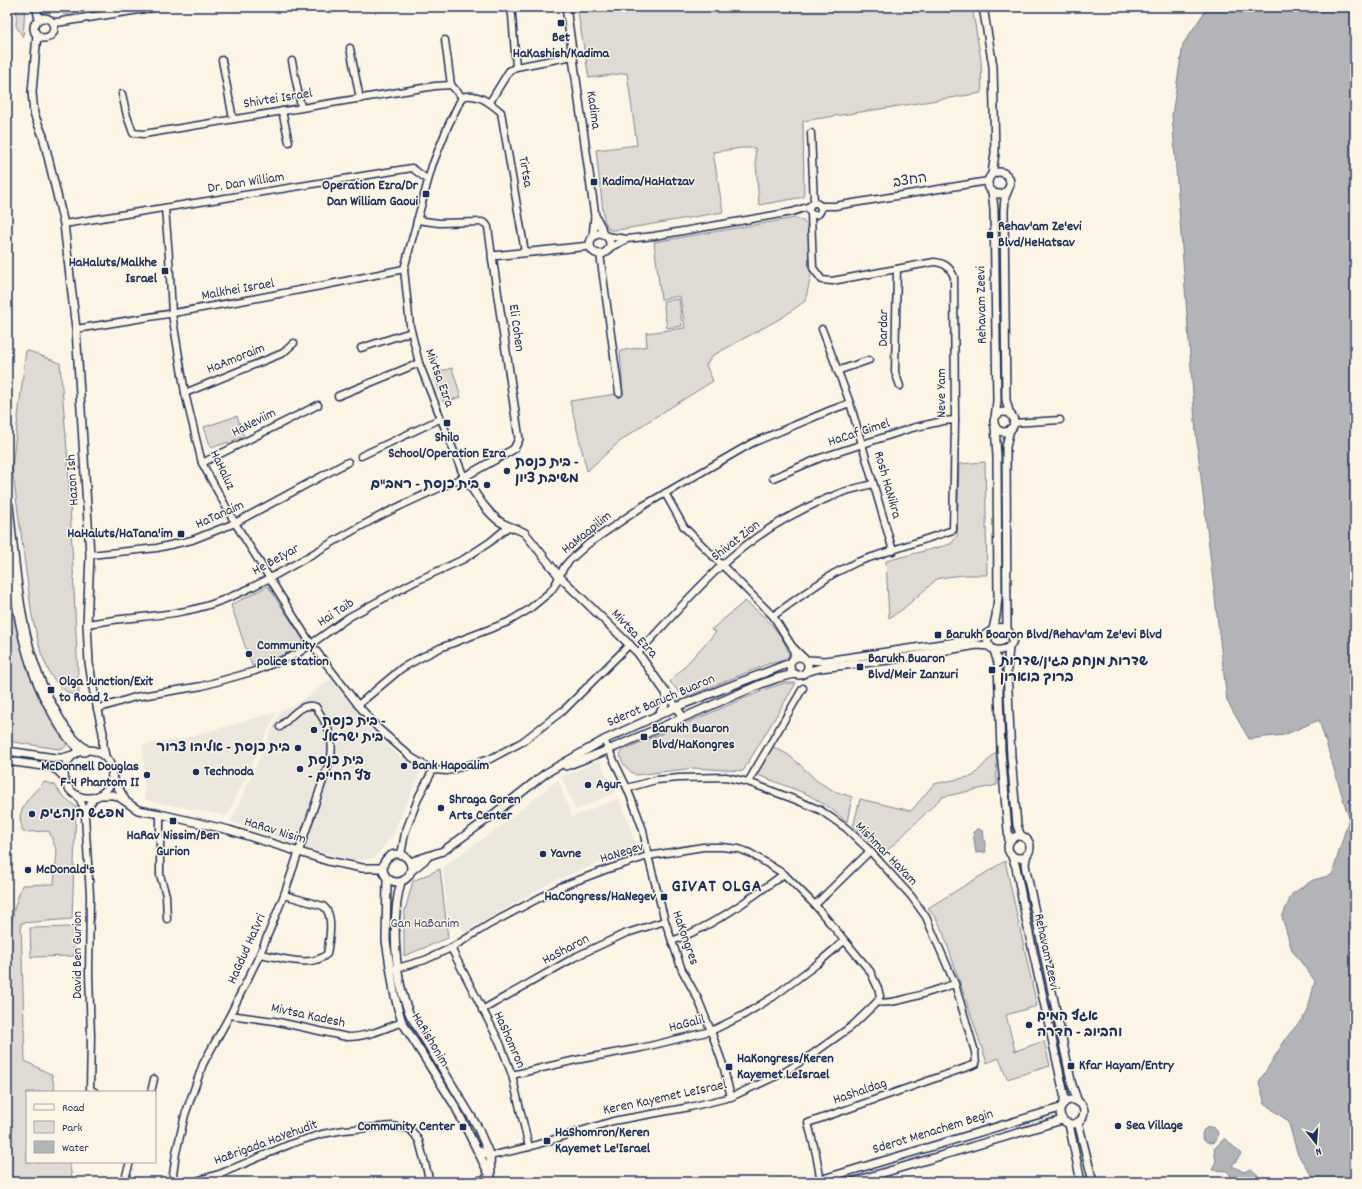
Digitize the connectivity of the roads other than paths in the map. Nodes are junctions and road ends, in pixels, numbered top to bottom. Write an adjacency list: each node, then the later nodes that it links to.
1 (36, 7): 7 (street)
2 (155, 7): 6 (street)
3 (510, 7): 15 (street)
4 (566, 7): 12 (street, Kadima)
5 (984, 7): 26 (street)
6 (135, 8): 8 (street)
7 (39, 19): 8 (street); 9 (street)
8 (53, 23): 9 (street)
9 (36, 35): 39 (street, Hazon Ish)
10 (445, 40): 16 (street)
11 (350, 48): 19 (street)
12 (573, 56): 15 (street); 37 (street, Kadima)
13 (222, 60): 23 (street)
14 (292, 61): 21 (street)
15 (516, 67): 20 (street)
16 (452, 85): 18 (street); 19 (street, Shivtei Israel)
17 (122, 94): 23 (street, Shivtei Israel)
18 (462, 97): 20 (street); 29 (street, Mivtsa Ezra)
19 (360, 99): 21 (street, Shivtei Israel)
20 (490, 102): 45 (street, Tirtsa)
21 (300, 107): 22 (street, Shivtei Israel)
22 (282, 111): 23 (street, Shivtei Israel); 25 (street)
23 (233, 119)
24 (811, 133): 32 (street)
25 (289, 142)
26 (995, 153): 27 (street); 28 (street)
27 (1006, 174): 28 (street); 30 (street)
28 (990, 178): 31 (street); 33 (street, החצב)
29 (428, 180): 34 (street, Dr. Dan William); 38 (street, Mivtsa Ezra)
30 (1008, 190): 31 (street); 65 (street, Rehavam Zeevi)
31 (992, 191): 66 (street, Rehavam Zeevi)
32 (815, 205): 33 (street, החצב); 35 (street, החצב); 36 (street); 36 (street)
33 (835, 206): 36 (street, החצב)
34 (165, 208): 39 (street, Dr. Dan William); 50 (street, HaHaluz)
35 (792, 212): 36 (street, החצב); 42 (street)
36 (815, 214): 49 (street)
37 (595, 216): 40 (street, Kadima); 41 (street, Kadima)
38 (417, 220): 47 (street, Eli Cohen); 48 (street, Mivtsa Ezra)
39 (64, 224): 52 (street, Hazon Ish)
40 (604, 235): 41 (street); 42 (street); 44 (street)
41 (593, 236): 43 (street)
42 (627, 239): 44 (street)
43 (590, 246): 45 (street); 46 (street)
44 (609, 248): 46 (street)
45 (526, 252): 47 (street)
46 (600, 254): 61 (street)
47 (492, 256): 76 (street, Eli Cohen)
48 (404, 269): 50 (street, Malkhei Israel); 53 (street, Mivtsa Ezra)
49 (897, 269): 59 (street, Dardar); 68 (street, Neve Yam)
50 (172, 314): 52 (street, Malkhei Israel); 60 (street, HaHaluz)
51 (822, 329): 58 (street, Rosh HaNikra)
52 (76, 330): 84 (street, Hazon Ish)
53 (411, 332): 55 (street); 57 (street, Mivtsa Ezra)
54 (294, 344): 60 (street, HaAmoraim)
55 (361, 348)
56 (869, 360): 58 (street)
57 (419, 363): 62 (street); 67 (street, Mivtsa Ezra)
58 (837, 371): 63 (street, Rosh HaNikra)
59 (900, 386)
60 (186, 392): 75 (street, HaHaluz)
61 (619, 393)
62 (338, 396)
63 (850, 403): 72 (street, Rosh HaNikra); 79 (street, HaMaapilim)
64 (318, 405): 75 (street, HaNeviim)
65 (1010, 415): 66 (street); 71 (street)
66 (995, 418): 70 (street)
67 (440, 419): 73 (street); 76 (street, Mivtsa Ezra)
68 (955, 420): 72 (street, HaCaf Gimel); 83 (street, Neve Yam)
69 (1060, 420): 71 (street)
70 (995, 426): 71 (street); 91 (street)
71 (1012, 426): 90 (street)
72 (863, 444): 77 (street, HaCaf Gimel); 78 (street, Rosh HaNikra)
73 (361, 456)
74 (348, 462): 81 (street, HaTanaim)
75 (202, 463): 81 (street, HaHaluz)
76 (464, 477): 82 (street, Mivtsa Ezra); 87 (street, He BeIyar)
77 (773, 478)
78 (873, 484): 83 (street, Rosh HaNikra); 85 (street, Shivat Zion)
79 (665, 493): 85 (street); 86 (street, HaMaapilim)
80 (7, 506): 112 (highway)
81 (235, 523): 84 (street, HaTanaim); 87 (street, HaHaluz)
82 (508, 527): 86 (street, Mivtsa Ezra); 92 (street, Hai Taib)
83 (893, 551): 88 (street)
84 (90, 555): 89 (street, Hazon Ish)
85 (722, 565): 88 (street); 97 (street, Shivat Zion)
86 (559, 576): 93 (street, Mivtsa Ezra); 104 (street, HaMaapilim)
87 (270, 578): 89 (street, He BeIyar); 92 (street, HaHaluz)
88 (774, 616): 94 (street)
89 (87, 624): 106 (street, Hazon Ish)
90 (1007, 630): 91 (street); 95 (street)
91 (992, 631): 96 (street); 98 (street)
92 (311, 644): 104 (street, HaHaluz); 106 (street, Hai Taib)
93 (630, 644): 97 (street, Mivtsa Ezra); 118 (street)
94 (792, 646): 98 (street); 99 (street)
95 (1009, 647): 96 (street); 129 (street)
96 (992, 648): 100 (street); 130 (street)
97 (638, 653): 103 (street, Mivtsa Ezra)
98 (805, 659): 99 (street); 100 (street)
99 (792, 661): 101 (street); 105 (street, Sderot Baruch Buaron)
100 (806, 672): 101 (street)
101 (795, 674): 108 (street, Sderot Baruch Buaron)
102 (803, 688): 122 (street)
103 (667, 693): 105 (street, Mivtsa Ezra); 107 (street)
104 (358, 705): 118 (street, HaHaluz)
105 (676, 707): 107 (street, Sderot Baruch Buaron); 108 (street, Mivtsa Ezra)
106 (97, 710): 110 (street, Hazon Ish)
107 (659, 714): 111 (street, Sderot Baruch Buaron)
108 (684, 717): 113 (street, Sderot Baruch Buaron)
109 (280, 727): 132 (street, HaGdud HaIvri)
110 (103, 733): 112 (street); 116 (street, Hazon Ish)
111 (604, 740): 113 (street, HaKongres); 119 (street, Sderot Baruch Buaron)
112 (88, 750): 115 (street); 116 (street)
113 (608, 750): 119 (street, Sderot Baruch Buaron); 123 (street, HaKongres)
114 (7, 751): 115 (street)
115 (73, 755): 121 (street)
116 (105, 756): 120 (street)
117 (7, 761): 121 (street)
118 (434, 770): 135 (street)
119 (546, 774): 136 (street, Sderot Baruch Buaron)
120 (112, 776): 125 (street); 126 (street)
121 (64, 777): 124 (street)
122 (748, 782): 123 (street, Mishmar HaYam); 131 (street, Mishmar HaYam)
123 (627, 788): 137 (street, HaKongres)
124 (77, 795): 125 (street); 128 (street, David Ben Gurion)
125 (97, 796): 126 (street, HaRav Nisim); 128 (street)
126 (126, 802): 127 (street, HaRav Nisim)
127 (160, 814): 132 (street, HaRav Nisim); 146 (street)
128 (85, 816): 162 (street, David Ben Gurion)
129 (1024, 838): 130 (street); 134 (street)
130 (1009, 842): 133 (street)
131 (870, 851): 145 (street); 153 (street, Mishmar HaYam)
132 (299, 852): 139 (street, HaRav Nisim); 144 (street, HaGdud HaIvri)
133 (1011, 854): 134 (street); 166 (street, Rehavam Zeevi)
134 (1027, 854): 165 (street, Rehavam Zeevi)
135 (401, 855): 138 (street); 139 (street)
136 (428, 856): 138 (street, Sderot Baruch Buaron); 140 (street, Sderot Baruch Buaron)
137 (648, 856): 141 (street, HaNegev); 147 (street, HaKongres); 150 (street, HaNegev)
138 (410, 862): 140 (street)
139 (382, 868): 142 (street)
140 (410, 872): 143 (street)
141 (784, 874): 145 (street, HaNegev); 148 (street)
142 (387, 879): 143 (street); 152 (street, HaRishonim)
143 (401, 882): 152 (street, HaRishonim)
144 (284, 895): 151 (street, HaGdud HaIvri); 151 (street)
145 (815, 906): 149 (street, HaNegev)
146 (168, 918)
147 (665, 921): 148 (street, HaKongres); 155 (street, HaSharon)
148 (672, 941): 158 (street, HaKongres)
149 (844, 941): 154 (street, HaNegev); 158 (street, HaGalil)
150 (451, 948): 152 (street, HaNegev); 155 (street, HaShomron)
151 (260, 954): 156 (street, HaGdud HaIvri)
152 (394, 969): 157 (street, HaRishonim); 172 (street, HaRishonim)
153 (955, 984): 154 (street); 159 (street, Mishmar HaYam)
154 (877, 1002): 164 (street, Keren Kayemet LeIsrael)
155 (482, 1010): 160 (street, HaShomron)
156 (230, 1015): 157 (street, Mivtsa Kadesh); 177 (street, HaGdud HaIvri)
157 (402, 1022): 171 (street, HaRishonim)
158 (711, 1031): 160 (street, HaGalil); 164 (street, HaKongres)
159 (976, 1064): 176 (street, HaShaldag)
160 (512, 1074): 170 (street, HaShomron)
161 (154, 1079): 163 (street)
162 (94, 1091)
163 (151, 1091)
164 (731, 1097): 170 (street, Keren Kayemet LeIsrael)
165 (1078, 1102): 166 (street); 168 (street)
166 (1062, 1106): 167 (street); 176 (street, Sderot Menachem Begin)
167 (1062, 1120): 169 (street); 181 (street, Sderot Menachem Begin)
168 (1078, 1122): 169 (street); 183 (street)
169 (1069, 1124): 182 (street)
170 (529, 1147): 172 (street, Keren Kayemet LeIsrael)
171 (476, 1148): 172 (street); 175 (street, HaRishonim)
172 (490, 1156): 175 (street, HaRishonim)
173 (130, 1163): 174 (street)
174 (126, 1175)
175 (492, 1180): 180 (street)
176 (818, 1181)
177 (172, 1182)
178 (193, 1182): 179 (street, HaBrigada HaYehudit)
179 (430, 1182)
180 (472, 1182)
181 (852, 1182)
182 (1081, 1182)
183 (1093, 1182)

